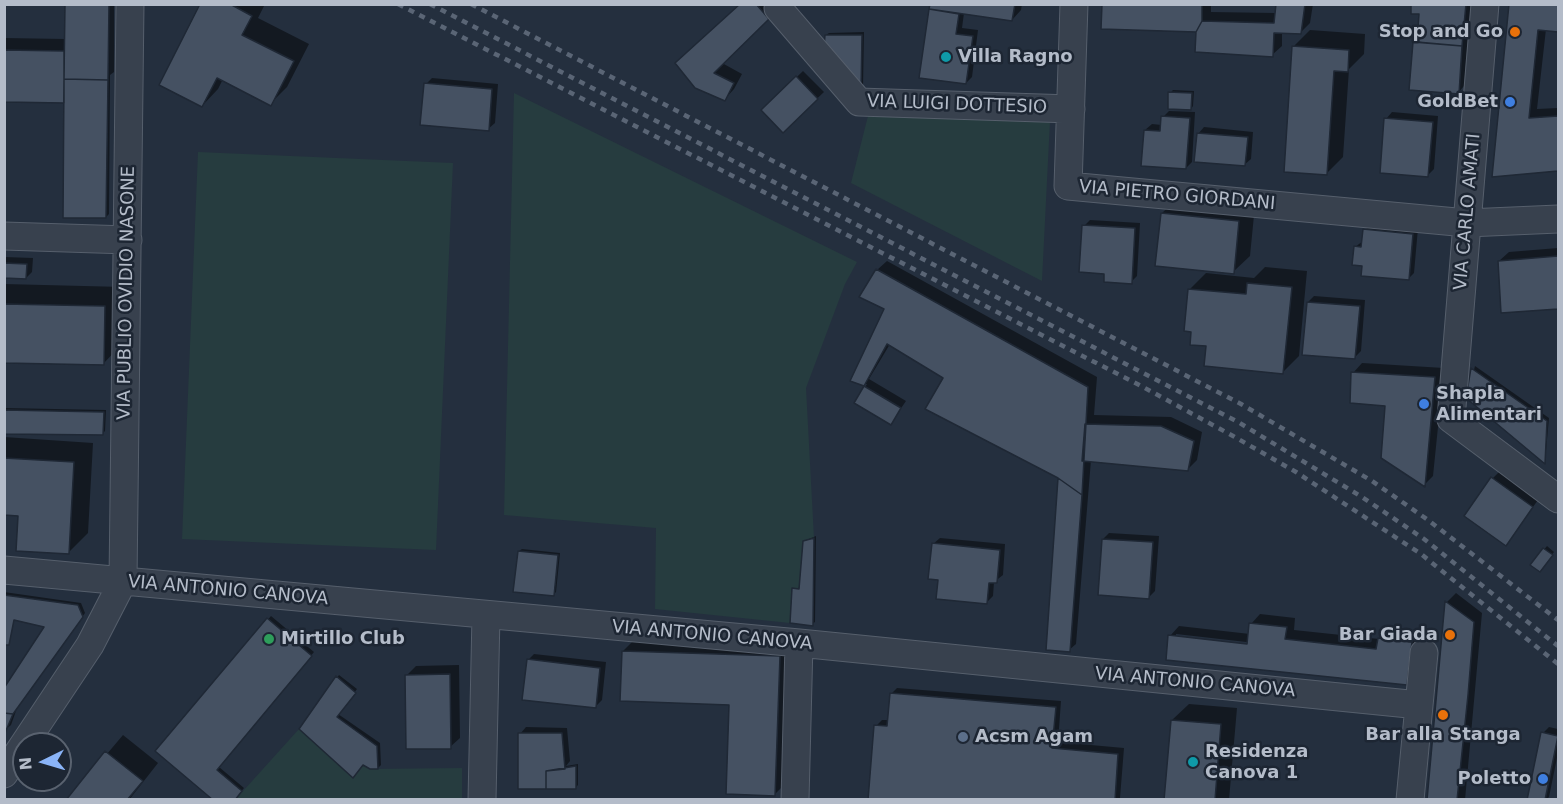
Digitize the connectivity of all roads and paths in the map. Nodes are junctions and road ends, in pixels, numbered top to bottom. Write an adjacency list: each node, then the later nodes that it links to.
1 (130, 4): 9 (street, VIA PUBLIO OVIDIO NASONE)
2 (1074, 4): 5 (street, VIA PIETRO GIORDANI)
3 (1485, 4): 7 (street, VIA CARLO AMATI)
4 (778, 8): 5 (street, VIA LUIGI DOTTESIO)
5 (1071, 109): 7 (street, VIA PIETRO GIORDANI)
6 (1558, 219): 7 (street)
7 (1467, 223): 10 (street, VIA CARLO AMATI)
8 (4, 236): 9 (street)
9 (128, 240): 12 (street, VIA PUBLIO OVIDIO NASONE)
10 (1558, 499)
11 (4, 570): 12 (street, VIA ANTONIO CANOVA)
12 (123, 581): 13 (street, VIA ANTONIO CANOVA); 17 (street)
13 (486, 615): 14 (street, VIA ANTONIO CANOVA); 18 (street)
14 (798, 643): 16 (street, VIA ANTONIO CANOVA); 19 (street)
15 (1424, 653): 16 (street)
16 (1419, 705): 20 (street)
17 (32, 732)
18 (482, 800)
19 (795, 800)
20 (1410, 800)

